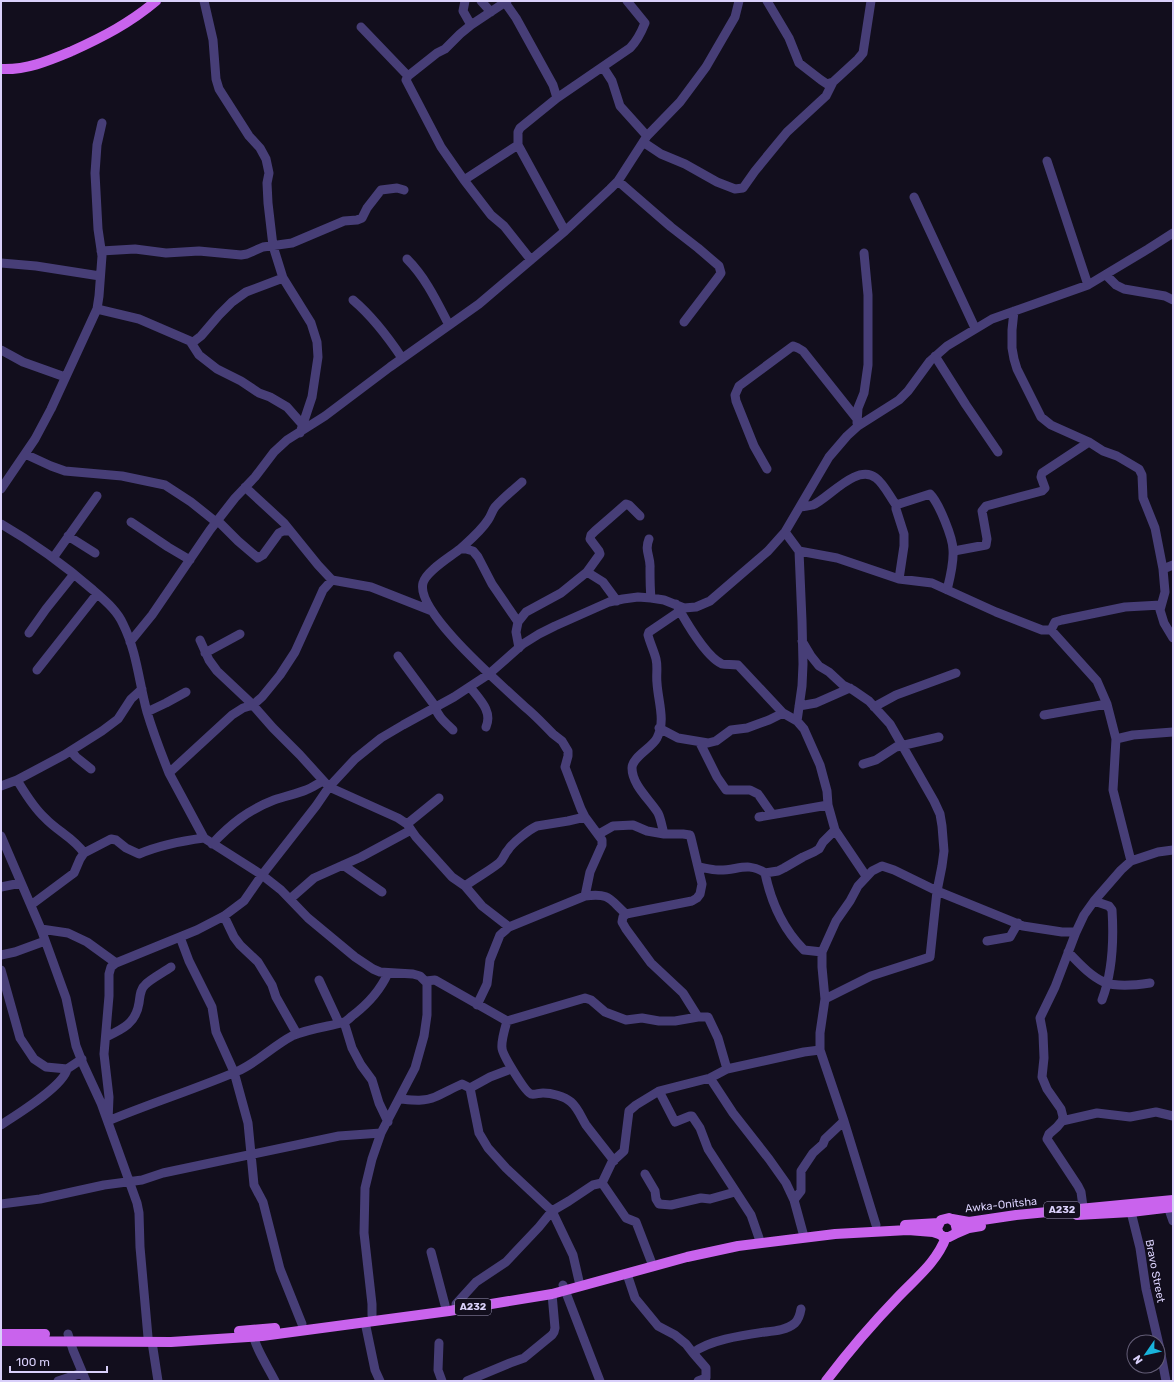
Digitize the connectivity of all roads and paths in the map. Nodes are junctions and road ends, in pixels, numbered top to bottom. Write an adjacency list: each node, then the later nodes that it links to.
1 (156, 1): 14 (main road)
2 (204, 1): 28 (street)
3 (465, 1): 11 (street)
4 (481, 1): 10 (street)
5 (627, 1): 13 (street)
6 (739, 1): 19 (street)
7 (767, 1): 16 (street)
8 (872, 1): 16 (street)
9 (506, 2): 10 (street); 17 (street)
10 (491, 12): 11 (street)
11 (471, 25): 15 (street)
12 (361, 26): 15 (street)
13 (603, 67): 17 (street); 19 (street)
14 (1, 69)
15 (408, 76): 22 (street)
16 (833, 82): 19 (street)
17 (558, 98): 20 (street)
18 (102, 123): 29 (street)
19 (645, 139): 23 (street)
20 (518, 145): 22 (street); 26 (street)
21 (1047, 161): 37 (street)
22 (464, 180): 32 (street)
23 (618, 181): 26 (street); 42 (street)
24 (404, 190): 28 (street)
25 (914, 197): 44 (street)
26 (565, 231): 32 (street)
27 (1173, 233): 34 (street)
28 (273, 246): 29 (street); 36 (street)
29 (101, 250): 35 (street)
30 (864, 253): 50 (street)
31 (407, 259): 43 (street)
32 (531, 260): 43 (street)
33 (1, 263): 35 (street)
34 (1106, 275): 37 (street); 39 (street)
35 (100, 276): 40 (street)
36 (283, 278): 45 (street); 51 (street)
37 (1088, 285): 41 (street)
38 (353, 300): 48 (street)
39 (1173, 300)
40 (96, 309): 45 (street); 49 (street)
41 (1014, 311): 44 (street); 52 (street)
42 (684, 322)
43 (449, 325): 48 (street)
44 (975, 328): 47 (street)
45 (192, 343): 51 (street)
46 (1, 350): 49 (street)
47 (935, 356): 50 (street); 53 (street)
48 (402, 358): 51 (street)
49 (65, 378): 54 (street)
50 (857, 422): 55 (street); 61 (street)
51 (301, 428): 57 (street)
52 (1089, 442): 72 (street); 77 (street)
53 (998, 452)
54 (25, 454): 58 (street); 63 (street)
55 (767, 469)
56 (522, 482): 70 (street)
57 (245, 487): 63 (street); 66 (street)
58 (1, 489)
59 (97, 496): 68 (street)
60 (896, 505): 61 (street); 72 (street); 80 (street)
61 (801, 507): 67 (street)
62 (640, 516): 78 (street)
63 (217, 521): 66 (street); 75 (street)
64 (131, 522): 75 (street)
65 (1, 524): 74 (street)
66 (290, 531): 81 (street)
67 (785, 532): 71 (street); 87 (street)
68 (68, 536): 73 (street); 74 (street)
69 (649, 539): 84 (street)
70 (460, 549): 88 (street); 90 (street)
71 (798, 551): 80 (street); 97 (street)
72 (954, 552): 82 (street)
73 (95, 553)
74 (53, 558): 79 (street)
75 (190, 560): 98 (street)
76 (1173, 565): 77 (street)
77 (1163, 569): 86 (street)
78 (587, 572): 85 (street); 90 (street)
79 (74, 574): 83 (street); 93 (street)
80 (899, 579): 82 (street)
81 (332, 580): 88 (street); 110 (street)
82 (947, 590): 92 (street)
83 (97, 594): 98 (street); 102 (street)
84 (651, 598): 85 (street); 87 (street)
85 (617, 601): 99 (street)
86 (1161, 605): 91 (street); 92 (street)
87 (678, 608): 115 (street); 119 (street)
88 (432, 611): 104 (street)
89 (1173, 618): 91 (street)
90 (518, 622): 99 (street)
91 (1164, 622): 95 (street)
92 (1051, 630): 109 (street)
93 (29, 633)
94 (240, 634): 100 (street)
95 (1173, 638)
96 (200, 640): 100 (street)
97 (802, 641): 106 (street); 112 (street)
98 (130, 642): 107 (street)
99 (519, 648): 104 (street)
100 (206, 653): 110 (street)
101 (398, 656): 111 (street)
102 (37, 670)
103 (956, 673): 113 (street)
104 (489, 674): 105 (street); 136 (street)
105 (470, 687): 111 (street); 118 (street)
106 (850, 688): 112 (street); 113 (street)
107 (142, 689): 114 (street); 126 (street)
108 (186, 692): 114 (street)
109 (1106, 704): 116 (street); 123 (street)
110 (253, 705): 129 (street); 131 (street)
111 (436, 706): 120 (street); 131 (street)
112 (799, 706): 117 (street)
113 (874, 707): 125 (street)
114 (147, 712): 129 (street)
115 (782, 713): 117 (street); 124 (street)
116 (1044, 716)
117 (797, 721): 134 (street)
118 (486, 727)
119 (659, 728): 124 (street); 141 (street)
120 (453, 730)
121 (1173, 732): 123 (street)
122 (940, 737): 125 (street)
123 (1116, 739): 147 (street)
124 (700, 743): 135 (street)
125 (903, 745): 127 (street); 156 (street)
126 (71, 751): 128 (street); 130 (street)
127 (863, 764)
128 (91, 770)
129 (168, 773): 143 (street)
130 (16, 780): 132 (street); 146 (street)
131 (326, 784): 138 (street); 144 (street); 151 (street)
132 (1, 786)
133 (439, 798): 138 (street)
134 (828, 805): 135 (street); 139 (street)
135 (772, 814): 137 (street)
136 (585, 817): 140 (street); 154 (street)
137 (759, 817)
138 (409, 827): 148 (street); 154 (street)
139 (835, 830): 150 (street); 152 (street)
140 (599, 834): 141 (street); 158 (street)
141 (664, 834): 149 (street)
142 (1, 836): 153 (street)
143 (204, 838): 144 (street); 146 (street)
144 (212, 844): 151 (street)
145 (1173, 850): 147 (street)
146 (84, 853): 161 (street)
147 (1131, 861): 160 (street)
148 (343, 865): 157 (street); 159 (street)
149 (699, 867): 150 (street); 162 (street)
150 (765, 873): 171 (street)
151 (262, 875): 159 (street); 163 (street)
152 (866, 876): 156 (street); 171 (street)
153 (21, 883): 155 (street); 161 (street)
154 (465, 886): 165 (street)
155 (1, 887)
156 (937, 891): 164 (street); 182 (street)
157 (382, 892)
158 (585, 896): 162 (street); 165 (street)
159 (290, 899): 177 (street)
160 (1094, 901): 167 (street); 181 (street)
161 (31, 905): 166 (street)
162 (626, 914): 185 (street)
163 (224, 916): 168 (street); 188 (street)
164 (1018, 923): 167 (street); 169 (street)
165 (508, 927): 184 (street)
166 (41, 929): 170 (street); 174 (street)
167 (1076, 932): 172 (street)
168 (180, 937): 174 (street); 195 (street)
169 (987, 941)
170 (45, 942): 173 (street); 191 (street)
171 (822, 952): 182 (street)
172 (1068, 952): 181 (street); 203 (street)
173 (1, 954)
174 (116, 963): 189 (street)
175 (171, 967): 189 (street)
176 (1, 970): 192 (street)
177 (388, 973): 179 (street); 187 (street)
178 (319, 980): 187 (street)
179 (426, 981): 184 (street); 199 (street)
180 (1150, 982): 181 (street)
181 (1108, 983): 183 (street)
182 (825, 1000): 190 (street)
183 (1102, 1000)
184 (476, 1005): 186 (street)
185 (698, 1017): 186 (street); 194 (street)
186 (507, 1021): 193 (street)
187 (341, 1023): 188 (street); 204 (street)
188 (297, 1034): 195 (street)
189 (106, 1036): 201 (street)
190 (820, 1050): 194 (street); 202 (street)
191 (82, 1059): 192 (street); 201 (street)
192 (67, 1069): 205 (street)
193 (511, 1070): 197 (street); 208 (street)
194 (727, 1070): 196 (street)
195 (234, 1072): 201 (street); 207 (street)
196 (710, 1078): 198 (street); 213 (street)
197 (470, 1088): 199 (street); 216 (street)
198 (659, 1091): 208 (street); 212 (street)
199 (400, 1099): 204 (street)
200 (1173, 1116): 203 (street)
201 (108, 1121): 210 (street)
202 (844, 1121): 213 (street); 222 (street)
203 (1062, 1121): 217 (street)
204 (388, 1122): 206 (street)
205 (1, 1125)
206 (381, 1133): 207 (street); 235 (street)
207 (251, 1156): 210 (street); 236 (street)
208 (614, 1161): 211 (street)
209 (645, 1174): 212 (street)
210 (130, 1182): 214 (street); 240 (street)
211 (602, 1183): 216 (street); 227 (street)
212 (735, 1192): 225 (street)
213 (794, 1200): 223 (street)
214 (1, 1204)
215 (1170, 1204): 217 (main road, Awka-Onitsha / A232); 218 (main road, Awka-Onitsha / A232); 220 (street)
216 (552, 1211): 229 (street); 232 (street)
217 (1084, 1211): 218 (main road, Awka-Onitsha / A232); 219 (main road, Awka-Onitsha / A232); 224 (main road, Awka-Onitsha / A232)
218 (1131, 1212): 254 (street, Bravo Street)
219 (952, 1220): 221 (main road, A232); 224 (main road)
220 (1173, 1220)
221 (939, 1222): 222 (main road, A232); 224 (main road)
222 (876, 1225): 223 (main road, A232)
223 (803, 1233): 225 (main road, A232)
224 (947, 1235): 228 (main road, A232); 253 (main road)
225 (759, 1238): 227 (main road, A232)
226 (431, 1252): 233 (street)
227 (651, 1261): 229 (main road, A232)
228 (627, 1274): 230 (main road, A232); 243 (street)
229 (579, 1281): 230 (main road, A232)
230 (565, 1288): 231 (main road, A232); 232 (main road, A232); 251 (street)
231 (552, 1294): 235 (main road, A232); 250 (street)
232 (456, 1304): 233 (main road, A232)
233 (445, 1305): 235 (main road, A232)
234 (801, 1309): 243 (street)
235 (369, 1319): 236 (main road, A232); 237 (main road, A232); 245 (street)
236 (302, 1324): 237 (main road, A232)
237 (253, 1333): 240 (main road, A232); 248 (street)
238 (1, 1334): 239 (main road, A232)
239 (69, 1337): 240 (main road, A232); 241 (main road, A232); 244 (street)
240 (150, 1339): 247 (street)
241 (1, 1341)
242 (439, 1343): 249 (street)
243 (693, 1353): 252 (street)
244 (84, 1377): 246 (street)
245 (376, 1380)
246 (58, 1381)
247 (158, 1381)
248 (275, 1381)
249 (442, 1381)
250 (467, 1381)
251 (600, 1381)
252 (698, 1381)
253 (826, 1381)
254 (1166, 1381)

